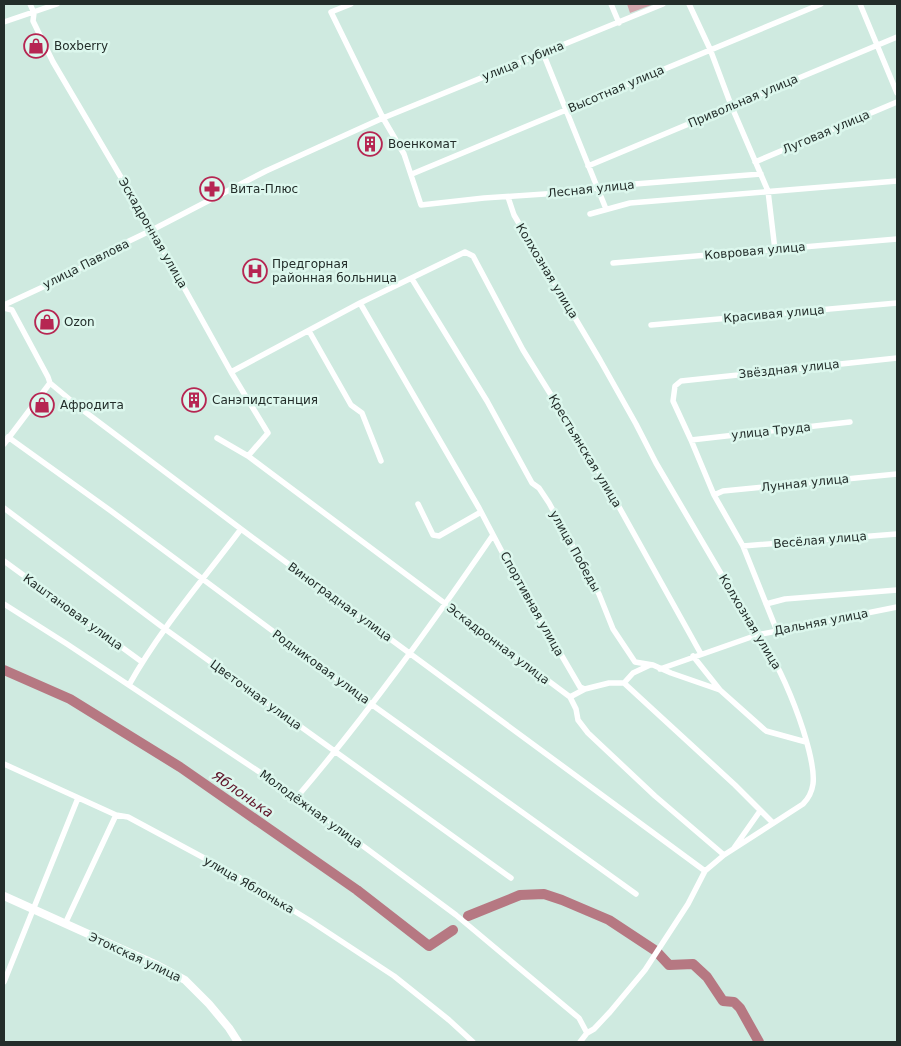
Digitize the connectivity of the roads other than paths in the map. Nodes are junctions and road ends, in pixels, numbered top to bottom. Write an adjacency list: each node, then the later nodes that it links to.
1 (30, 4): 9 (street, Эскадронная улица)
2 (57, 4): 9 (street)
3 (351, 4): 20 (street)
4 (611, 4): 11 (street)
5 (663, 4): 11 (street, улица Губина)
6 (689, 4): 14 (street)
7 (821, 4): 14 (street, Высотная улица)
8 (860, 4): 13 (street)
9 (34, 13): 10 (street); 31 (street, Эскадронная улица)
10 (4, 22)
11 (619, 23): 15 (street, улица Губина)
12 (897, 37): 13 (street, Привольная улица)
13 (878, 45): 16 (street); 18 (street, Привольная улица)
14 (710, 49): 18 (street); 19 (street, Высотная улица)
15 (542, 53): 19 (street); 20 (street, улица Губина)
16 (897, 93)
17 (897, 102): 21 (street, Луговая улица)
18 (731, 105): 21 (street); 22 (street, Привольная улица)
19 (566, 111): 22 (street); 23 (street, Высотная улица)
20 (383, 118): 23 (street); 31 (street, улица Павлова)
21 (755, 162): 24 (street)
22 (588, 166): 26 (street)
23 (412, 174): 28 (street, Лесная улица)
24 (761, 174): 26 (street, Лесная улица); 27 (street)
25 (897, 181): 27 (street, Лесная улица)
26 (597, 187): 28 (street, Лесная улица); 29 (street)
27 (768, 191): 29 (street, Лесная улица); 33 (street)
28 (508, 197): 69 (street, Колхозная улица)
29 (606, 209): 30 (street, Лесная улица)
30 (590, 214)
31 (152, 230): 38 (street, улица Павлова); 42 (street, Эскадронная улица)
32 (897, 239): 33 (street, Ковровая улица)
33 (775, 250): 34 (street, Ковровая улица)
34 (613, 263)
35 (412, 279): 36 (street); 71 (street, Крестьянская улица); 74 (street, улица Победы)
36 (360, 303): 40 (street); 55 (street, Спортивная улица)
37 (897, 303): 39 (street, Красивая улица)
38 (4, 306): 43 (street, Виноградная улица)
39 (651, 325)
40 (310, 331): 42 (street); 50 (street)
41 (897, 358): 47 (street, Звёздная улица)
42 (231, 372): 49 (street, Эскадронная улица)
43 (50, 383): 45 (street); 56 (street, Виноградная улица)
44 (850, 422): 47 (street, улица Труда)
45 (8, 437): 48 (street); 61 (street, Родниковая улица)
46 (217, 438): 49 (street, Эскадронная улица)
47 (692, 440): 52 (street)
48 (4, 444)
49 (248, 456): 65 (street, Эскадронная улица)
50 (381, 461)
51 (897, 474): 52 (street, Лунная улица)
52 (714, 494): 59 (street)
53 (418, 504): 55 (street)
54 (4, 508): 67 (street, Цветочная улица)
55 (481, 512): 58 (street, Спортивная улица)
56 (241, 529): 61 (street); 70 (street, Виноградная улица)
57 (897, 534): 59 (street, Весёлая улица)
58 (493, 535): 65 (street); 78 (street, Спортивная улица)
59 (743, 546): 64 (street)
60 (4, 562): 73 (street, Каштановая улица)
61 (204, 580): 67 (street); 81 (street, Родниковая улица)
62 (897, 590): 64 (street)
63 (4, 604): 77 (street, Молодёжная улица)
64 (766, 604): 68 (street)
65 (446, 605): 70 (street); 80 (street, Эскадронная улица)
66 (897, 607): 68 (street, Дальняя улица)
67 (165, 629): 73 (street); 83 (street, Цветочная улица)
68 (777, 631): 69 (street, Дальняя улица)
69 (757, 635): 71 (street, Дальняя улица); 82 (street, Колхозная улица)
70 (409, 653): 81 (street); 92 (street, Виноградная улица)
71 (701, 654): 72 (street, Дальняя улица)
72 (693, 656): 75 (street, Дальняя улица); 79 (street)
73 (142, 662): 77 (street)
74 (650, 665): 75 (street, улица Победы); 76 (street)
75 (660, 669): 79 (street, улица Победы)
76 (624, 683): 78 (street); 87 (street)
77 (129, 685): 85 (street, Молодёжная улица)
78 (585, 689): 80 (street)
79 (720, 690): 82 (street, улица Победы)
80 (570, 698): 91 (street)
81 (371, 704): 83 (street); 94 (street, Родниковая улица)
82 (806, 742): 89 (street, Колхозная улица)
83 (335, 753): 85 (street); 93 (street, Цветочная улица)
84 (4, 764): 86 (street, улица Яблонька)
85 (298, 797): 99 (street, Молодёжная улица)
86 (78, 798): 88 (street, улица Яблонька); 96 (street)
87 (760, 811): 89 (street); 90 (street)
88 (116, 815): 97 (street); 101 (street, улица Яблонька)
89 (773, 823): 90 (street, Колхозная улица)
90 (731, 851): 91 (street, Колхозная улица)
91 (724, 855): 92 (street, Колхозная улица)
92 (705, 872): 99 (street, Колхозная улица)
93 (511, 878)
94 (636, 894)
95 (4, 896): 96 (main road, Этокская улица)
96 (32, 909): 97 (main road, Этокская улица); 98 (street)
97 (65, 924): 100 (main road, Этокская улица)
98 (4, 982)
99 (587, 1033): 102 (street)
100 (238, 1042)
101 (474, 1042)
102 (580, 1042)

